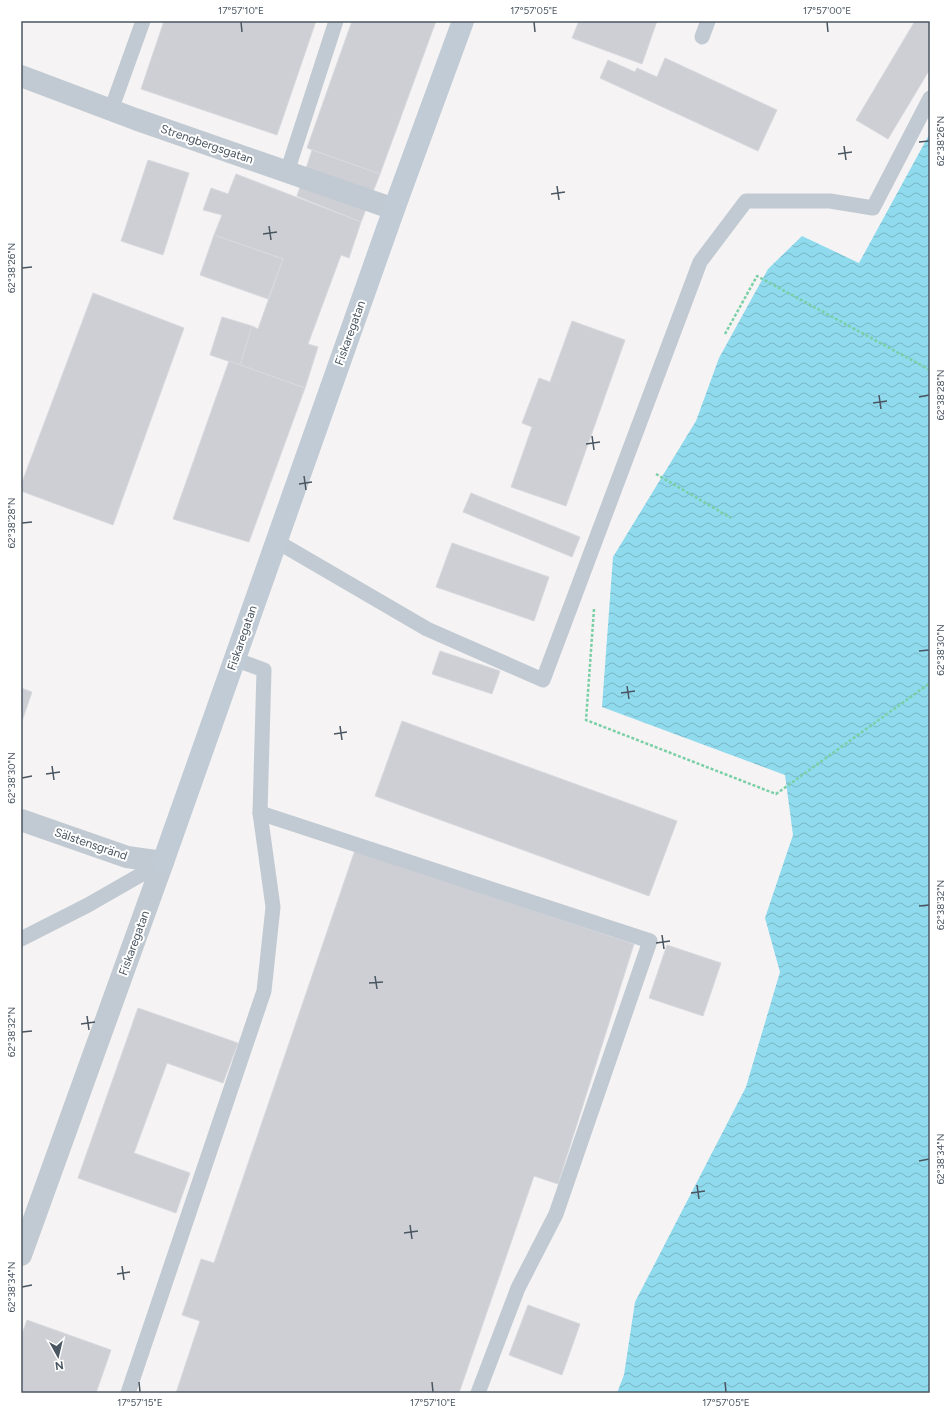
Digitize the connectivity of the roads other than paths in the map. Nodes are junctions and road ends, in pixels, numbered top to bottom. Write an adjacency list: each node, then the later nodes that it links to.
1 (143, 21): 8 (lane)
2 (336, 21): 9 (lane)
3 (463, 21): 10 (street, Fiskaregatan)
4 (708, 21): 5 (lane)
5 (702, 37)
6 (21, 76): 8 (street, Strengbergsgatan)
7 (930, 98): 11 (lane)
8 (111, 110): 9 (street, Strengbergsgatan)
9 (287, 172): 10 (street, Strengbergsgatan)
10 (394, 209): 11 (street, Fiskaregatan)
11 (276, 541): 12 (street, Fiskaregatan)
12 (234, 659): 13 (lane); 15 (street, Fiskaregatan)
13 (260, 813): 18 (lane); 19 (lane)
14 (21, 820): 15 (street, Sälstensgränd)
15 (163, 862): 16 (lane); 17 (street, Fiskaregatan)
16 (21, 940)
17 (21, 1255)
18 (128, 1393)
19 (478, 1393)

